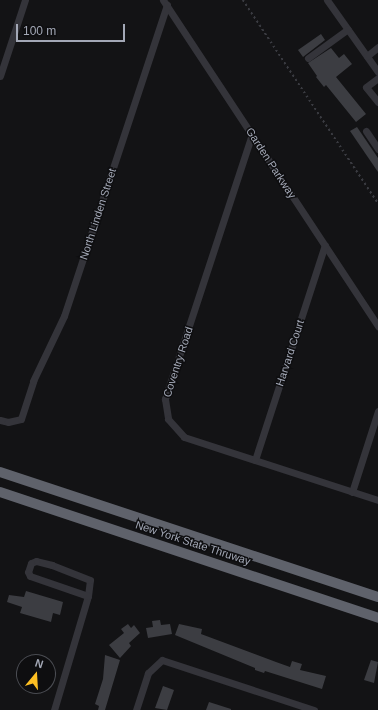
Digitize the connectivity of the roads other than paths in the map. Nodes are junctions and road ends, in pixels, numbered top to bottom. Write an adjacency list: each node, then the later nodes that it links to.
1 (25, 0): 9 (street)
2 (327, 0): 4 (street)
3 (165, 3): 13 (street, Garden Parkway); 18 (street, North Linden Street)
4 (348, 29): 6 (street); 7 (street)
5 (378, 47): 6 (street)
6 (367, 56): 8 (street)
7 (308, 58)
8 (378, 72)
9 (0, 76)
10 (378, 78): 11 (street)
11 (378, 102)
12 (366, 131): 14 (street)
13 (252, 134): 15 (street, Garden Parkway); 19 (street, Coventry Road)
14 (378, 149)
15 (325, 245): 16 (street, Garden Parkway); 19 (street, Harvard Court)
16 (378, 326)
17 (378, 411): 22 (street)
18 (0, 420)
19 (255, 460): 22 (street, Coventry Road)
20 (0, 472): 25 (highway, New York State Thruway)
21 (0, 492): 26 (highway, New York State Thruway)
22 (352, 492): 23 (street, Coventry Road)
23 (378, 500)
24 (88, 596): 24 (street); 27 (street)
25 (378, 597)
26 (378, 618)
27 (54, 710)
28 (136, 710): 29 (street)
29 (314, 710)

